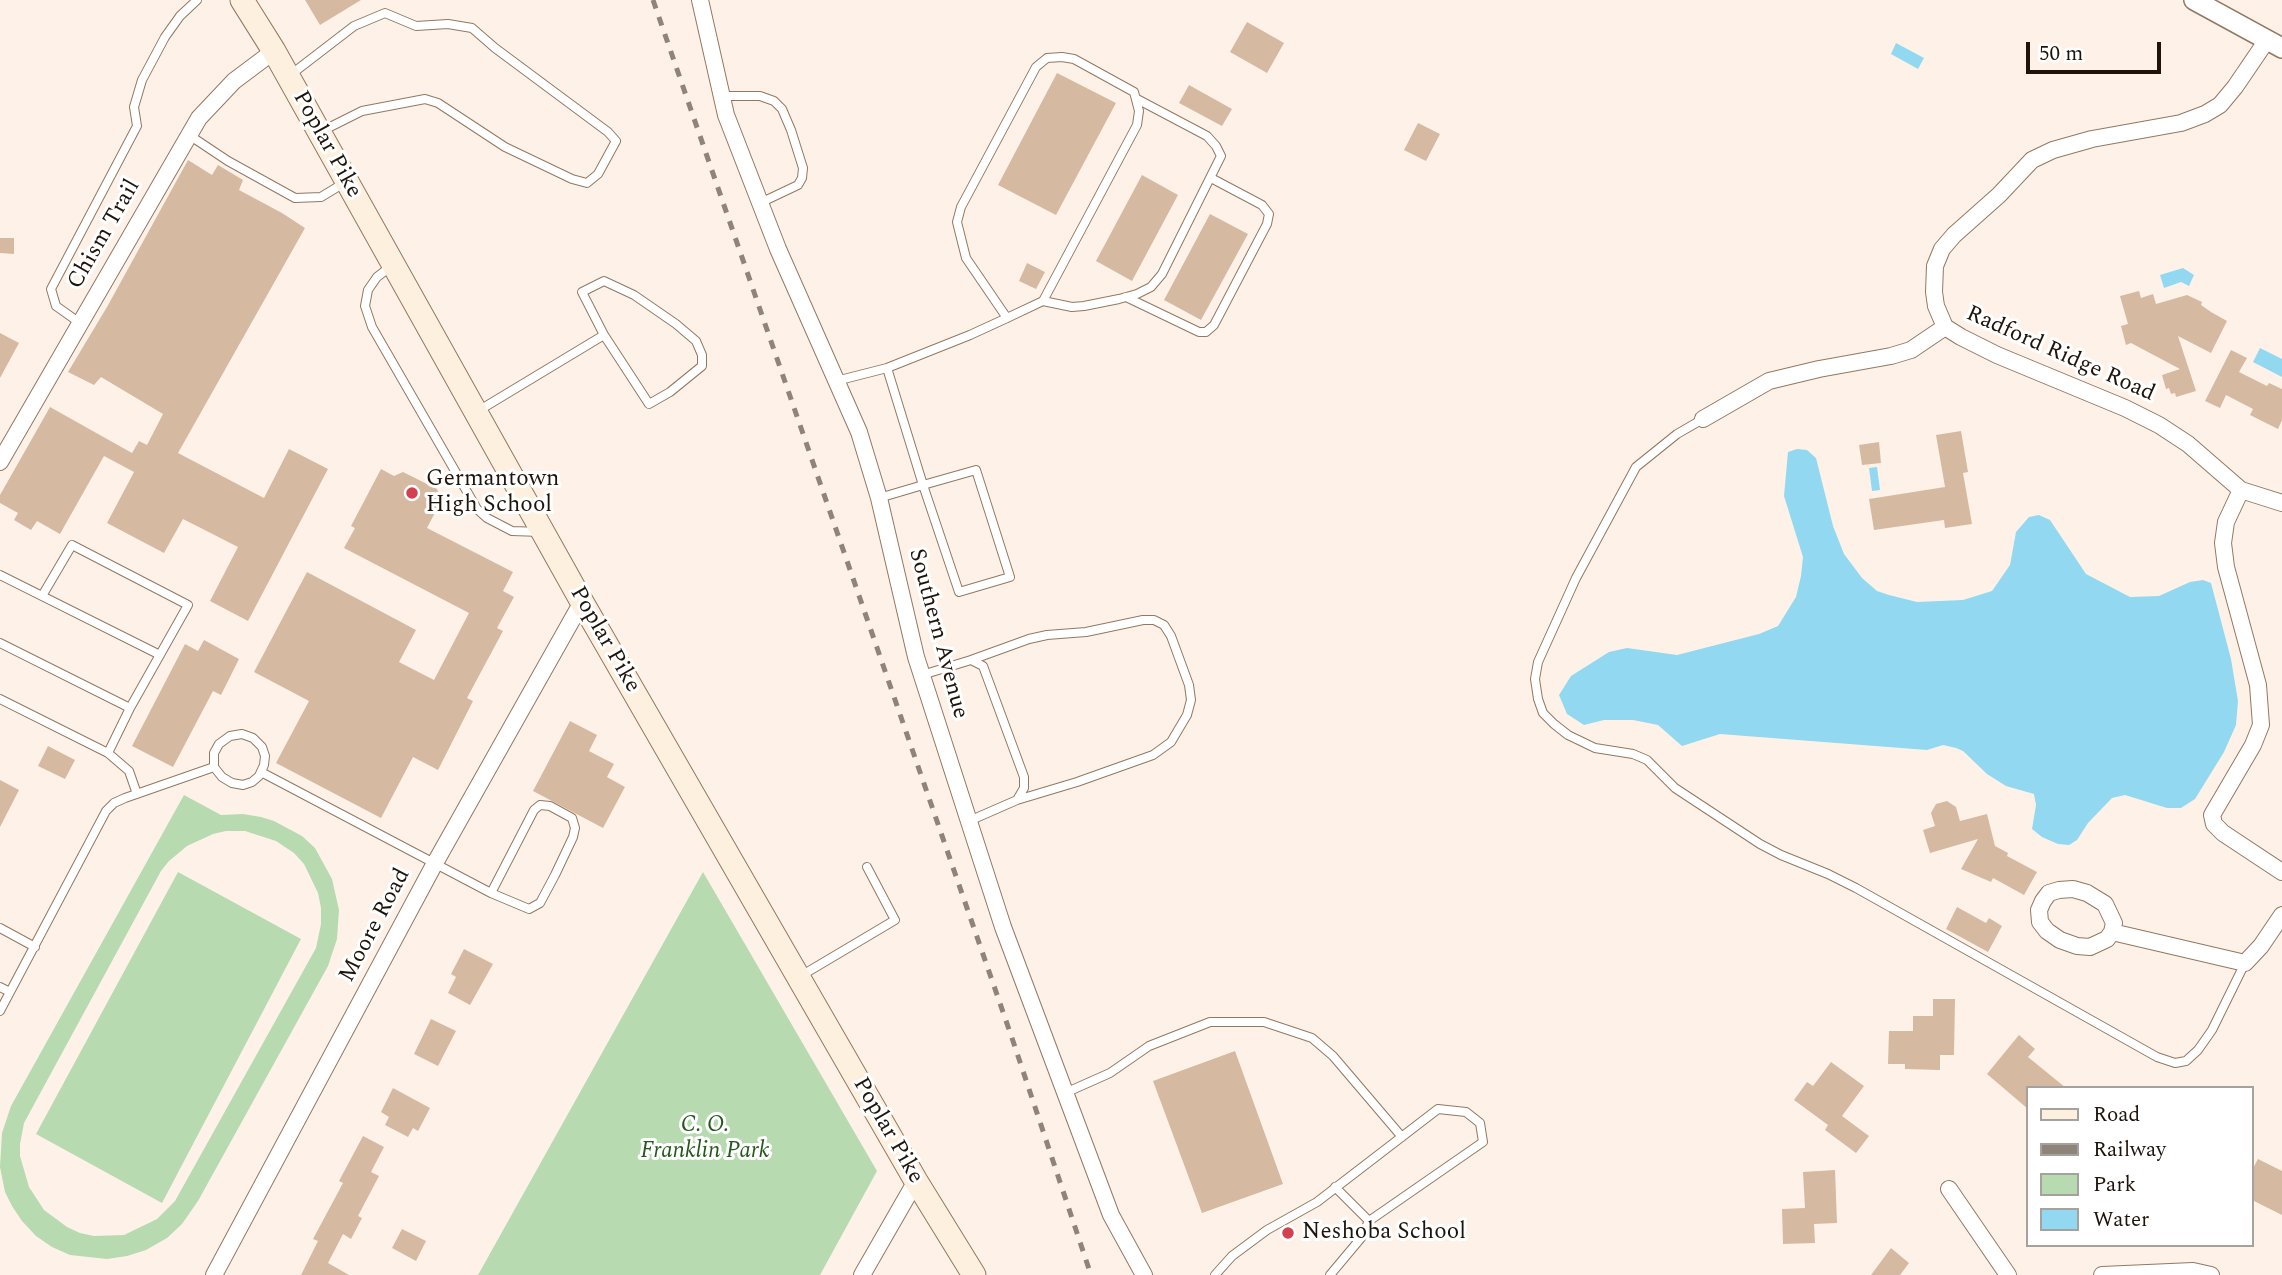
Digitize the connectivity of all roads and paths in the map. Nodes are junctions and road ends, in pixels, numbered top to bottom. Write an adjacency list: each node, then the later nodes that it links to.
1 (197, 0): 19 (lane)
2 (242, 0): 6 (main road, Poplar Pike)
3 (700, 0): 8 (street, Southern Avenue)
4 (2194, 0): 5 (street)
5 (2274, 44): 20 (street, Radford Ridge Road)
6 (274, 51): 7 (main road, Poplar Pike); 11 (street, Chism Trail)
7 (288, 76): 10 (main road, Poplar Pike); 10 (lane)
8 (722, 96): 14 (street, Southern Avenue); 14 (lane)
9 (1137, 99): 12 (lane); 17 (lane); 18 (lane)
10 (319, 132): 13 (main road, Poplar Pike)
11 (189, 135): 13 (lane); 19 (street, Chism Trail)
12 (1210, 178): 16 (lane); 16 (lane)
13 (347, 182): 15 (main road, Poplar Pike)
14 (760, 203): 23 (street, Southern Avenue)
15 (393, 265): 24 (main road, Poplar Pike); 31 (lane)
16 (1126, 297): 17 (lane)
17 (1043, 301): 18 (lane)
18 (1007, 318): 22 (lane)
19 (80, 323): 26 (street, Chism Trail)
20 (1945, 327): 25 (street); 28 (street, Radford Ridge Road)
21 (604, 335): 21 (lane); 24 (lane)
22 (887, 369): 23 (lane); 27 (lane)
23 (836, 381): 29 (street, Southern Avenue)
24 (475, 413): 31 (main road, Poplar Pike)
25 (1703, 419): 55 (lane)
26 (0, 462)
27 (923, 485): 27 (lane); 29 (lane)
28 (2241, 490): 30 (street, Radford Ridge Road); 49 (street)
29 (879, 498): 38 (street, Southern Avenue)
30 (2282, 502)
31 (542, 531): 34 (main road, Poplar Pike)
32 (0, 575): 33 (lane)
33 (42, 596): 36 (lane); 36 (lane)
34 (582, 602): 47 (street, Moore Road); 56 (main road, Poplar Pike)
35 (0, 643): 40 (lane)
36 (160, 655): 40 (lane)
37 (971, 660): 38 (lane); 45 (lane); 45 (lane)
38 (922, 675): 46 (street, Southern Avenue)
39 (0, 699): 41 (lane)
40 (130, 708): 41 (lane)
41 (107, 753): 44 (lane)
42 (214, 768): 43 (lane); 43 (lane); 44 (lane)
43 (261, 772): 47 (lane)
44 (137, 794): 54 (lane)
45 (1017, 800): 46 (lane)
46 (969, 821): 60 (street, Southern Avenue)
47 (435, 863): 50 (lane); 66 (street, Moore Road)
48 (867, 867): 56 (lane)
49 (2282, 872)
50 (491, 893): 50 (lane)
51 (2282, 915): 55 (street)
52 (0, 928): 54 (lane)
53 (2112, 932): 53 (street); 55 (street)
54 (35, 947): 58 (lane)
55 (2245, 964)
56 (799, 978): 62 (main road, Poplar Pike)
57 (0, 987): 58 (lane)
58 (10, 992): 59 (lane)
59 (0, 1011)
60 (1065, 1093): 61 (lane); 69 (street, Southern Avenue)
61 (1402, 1137): 63 (lane); 65 (lane)
62 (916, 1181): 67 (street); 68 (main road, Poplar Pike)
63 (1335, 1188): 65 (lane); 70 (lane)
64 (1949, 1189): 72 (street)
65 (1368, 1221): 71 (lane)
66 (214, 1275)
67 (862, 1275)
68 (974, 1275)
69 (1144, 1275)
70 (1215, 1275)
71 (1330, 1275)
72 (2008, 1275)
73 (2102, 1275): 74 (street)
74 (2211, 1275)

